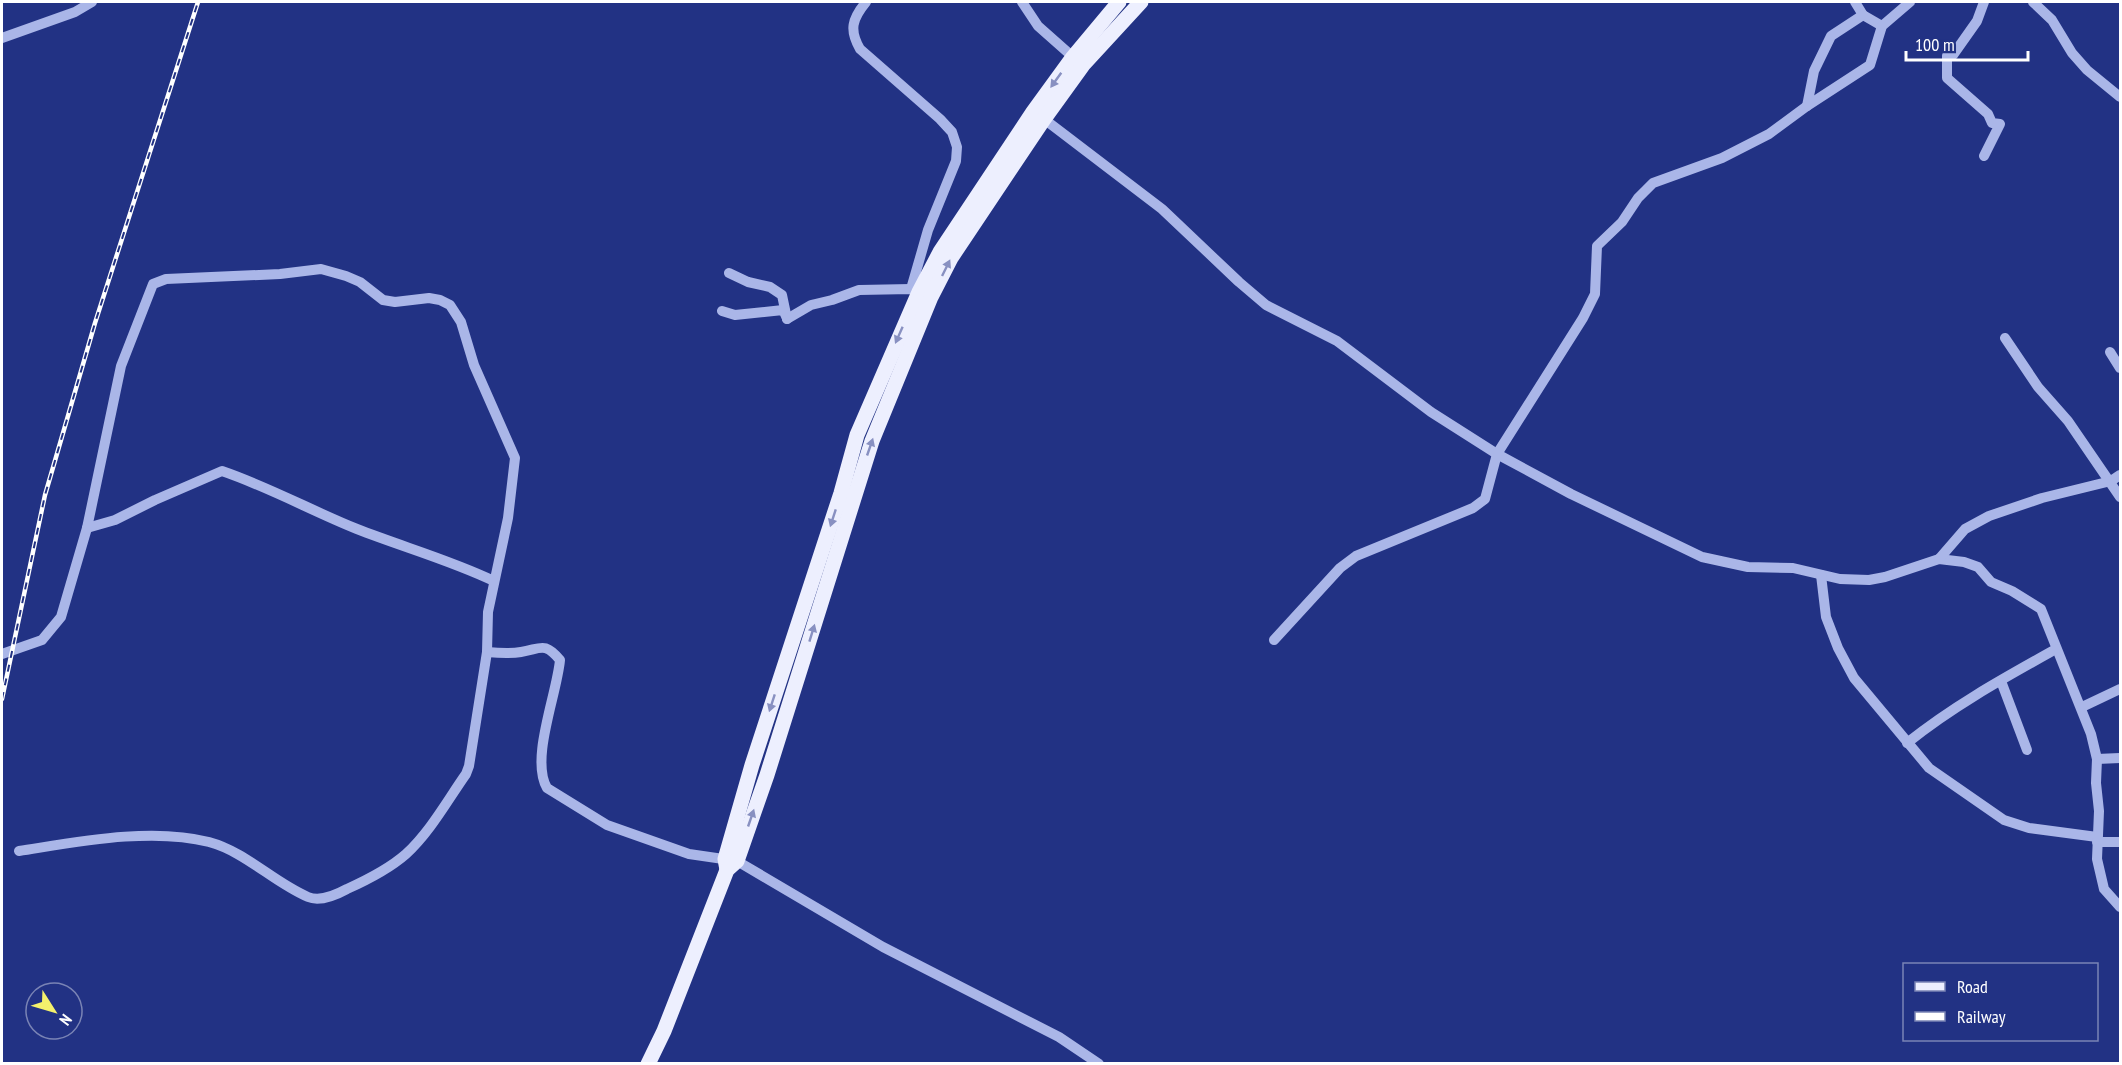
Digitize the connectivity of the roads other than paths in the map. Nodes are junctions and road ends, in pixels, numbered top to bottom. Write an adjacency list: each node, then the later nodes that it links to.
1 (92, 2): 12 (street)
2 (866, 2): 19 (street)
3 (1022, 2): 13 (street)
4 (1119, 2): 13 (main road)
5 (1141, 2): 16 (main road)
6 (1855, 2): 10 (street)
7 (1910, 2): 11 (street)
8 (1984, 2): 17 (street)
9 (2033, 2): 14 (street)
10 (1863, 15): 11 (street); 15 (street)
11 (1882, 26): 15 (street)
12 (2, 38)
13 (1073, 57): 19 (main road, one-way to 19)
14 (2121, 97)
15 (1807, 106): 25 (street)
16 (1044, 119): 25 (street); 46 (main road, one-way to 16)
17 (1984, 156)
18 (729, 273): 21 (street)
19 (915, 290): 21 (street); 46 (main road, one-way to 46)
20 (722, 311): 21 (street)
21 (787, 318)
22 (2005, 338): 26 (street)
23 (2110, 352): 24 (street)
24 (2121, 368)
25 (1497, 454): 30 (street); 32 (street)
26 (2116, 478): 27 (street); 29 (street)
27 (2121, 497)
28 (87, 528): 31 (street); 31 (street); 35 (street)
29 (1939, 559): 30 (street); 33 (street)
30 (1821, 575): 39 (street)
31 (494, 581): 34 (street)
32 (1274, 640)
33 (2056, 649): 36 (street); 38 (street)
34 (487, 652): 45 (street); 46 (street)
35 (2, 654)
36 (2001, 681): 39 (street); 40 (street)
37 (2121, 689): 38 (street)
38 (2082, 707): 42 (street)
39 (1906, 742): 43 (street)
40 (2027, 750)
41 (2121, 758): 42 (street)
42 (2097, 759): 43 (street)
43 (2097, 840): 44 (street); 47 (street)
44 (2121, 842)
45 (19, 851)
46 (729, 863): 48 (main road); 49 (street)
47 (2121, 906)
48 (648, 1064)
49 (1099, 1064)

